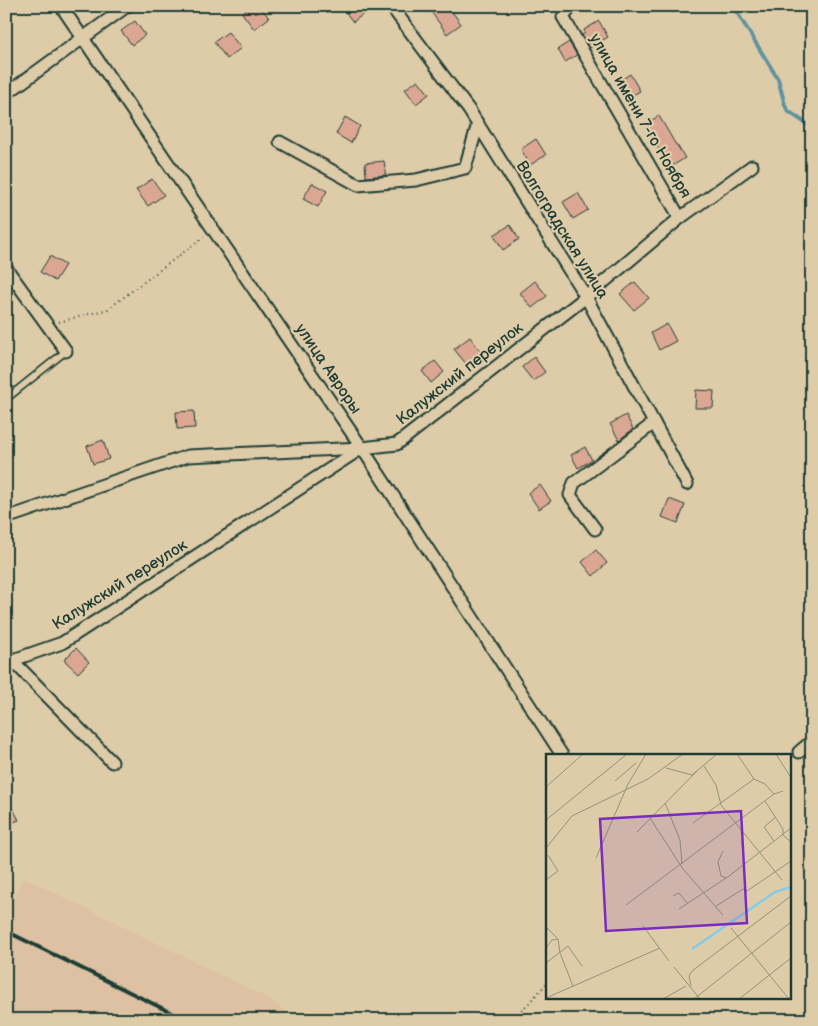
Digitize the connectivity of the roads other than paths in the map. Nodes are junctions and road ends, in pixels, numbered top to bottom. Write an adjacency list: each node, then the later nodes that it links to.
1 (61, 6): 5 (street, улица Авроры)
2 (127, 6): 5 (street)
3 (391, 6): 7 (street, Волгоградская улица)
4 (572, 6): 10 (street, улица имени 7-го Ноября)
5 (83, 38): 6 (street); 16 (street, улица Авроры)
6 (6, 94)
7 (478, 124): 8 (street); 12 (street, Волгоградская улица)
8 (280, 142)
9 (752, 166): 10 (street, Калужский переулок)
10 (680, 218): 12 (street, Калужский переулок)
11 (6, 268): 13 (street)
12 (586, 297): 15 (street, Волгоградская улица); 16 (street, Калужский переулок)
13 (66, 351): 14 (lane)
14 (6, 399)
15 (654, 423): 17 (street, Волгоградская улица); 19 (street)
16 (362, 448): 18 (street); 20 (street, Калужский переулок); 23 (street, улица Авроры)
17 (687, 484)
18 (6, 518)
19 (594, 530)
20 (9, 657): 24 (street)
21 (812, 741): 22 (street)
22 (799, 752)
23 (561, 754)
24 (112, 762)

